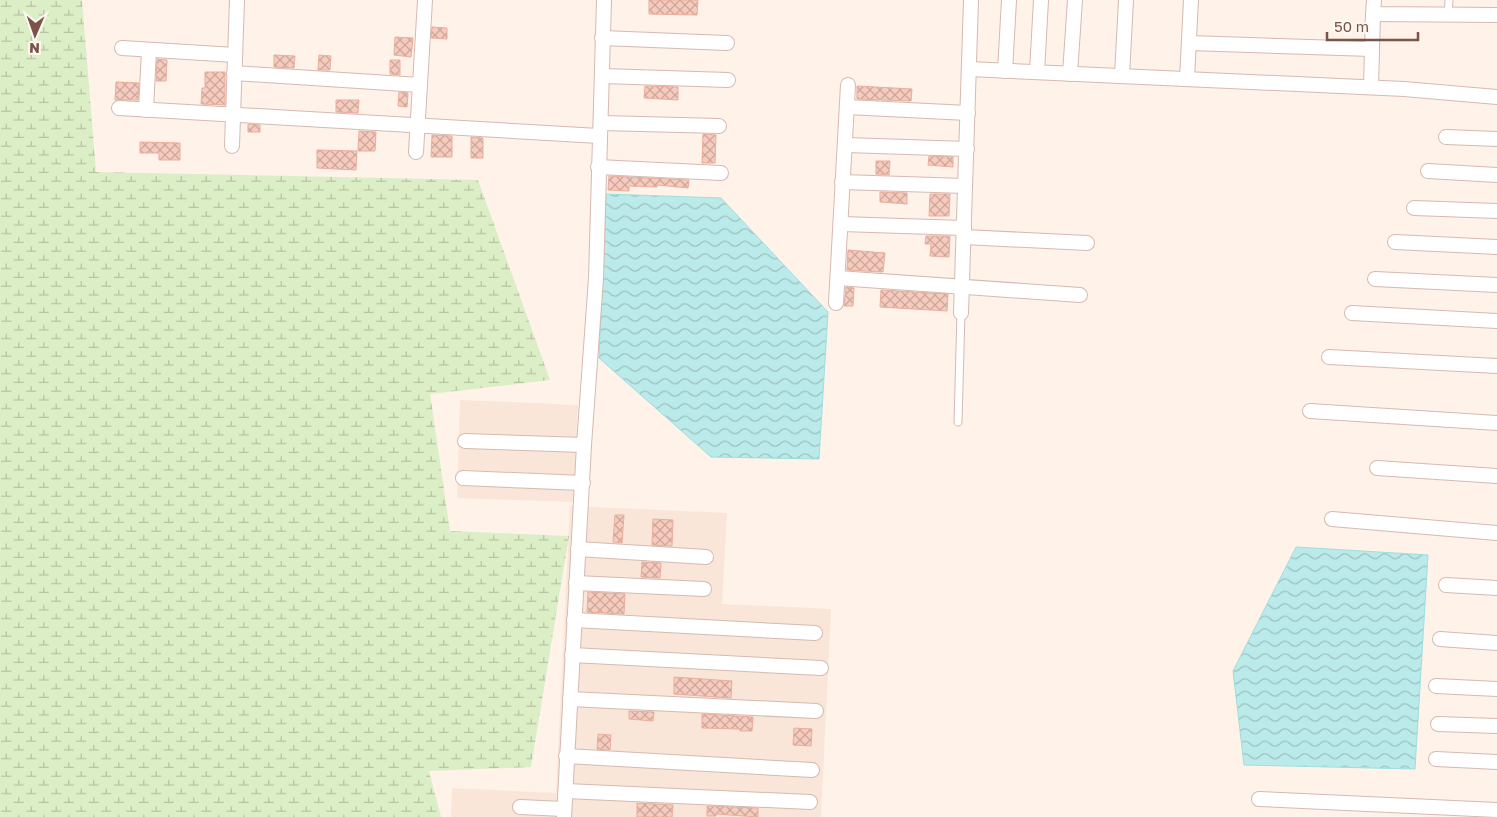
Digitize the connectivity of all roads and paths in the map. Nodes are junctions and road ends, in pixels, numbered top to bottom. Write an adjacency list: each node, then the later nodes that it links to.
1 (237, 0): 20 (street)
2 (425, 0): 30 (street)
3 (604, 0): 14 (street)
4 (971, 0): 21 (street)
5 (1009, 0): 22 (street)
6 (1041, 0): 23 (street)
7 (1075, 0): 25 (street)
8 (1126, 0): 27 (street)
9 (1191, 0): 16 (street)
10 (1449, 0): 12 (lane)
11 (1374, 7): 12 (street); 18 (street)
12 (1448, 14): 13 (street)
13 (1497, 15)
14 (602, 38): 15 (street); 26 (street)
15 (728, 43)
16 (1189, 43): 18 (street); 28 (street)
17 (122, 48): 19 (street)
18 (1372, 49): 32 (street)
19 (149, 50): 20 (street); 36 (street)
20 (235, 55): 24 (street)
21 (969, 69): 22 (street); 37 (street)
22 (1005, 71): 23 (street)
23 (1037, 72): 25 (street)
24 (234, 73): 30 (street); 38 (street)
25 (1070, 74): 27 (street)
26 (602, 76): 29 (street); 41 (street)
27 (1122, 76): 28 (street)
28 (1187, 79): 32 (street)
29 (728, 80)
30 (420, 85): 39 (street)
31 (848, 85): 34 (street)
32 (1371, 87): 33 (street)
33 (1497, 97)
34 (847, 107): 37 (street); 44 (street)
35 (119, 108): 36 (street)
36 (146, 110): 38 (street)
37 (968, 113): 46 (street)
38 (232, 115): 39 (street); 45 (street)
39 (418, 125): 41 (street); 47 (street)
40 (719, 126): 41 (street)
41 (600, 129): 48 (street)
42 (1446, 137): 43 (street)
43 (1497, 139)
44 (846, 145): 46 (street); 52 (street)
45 (232, 146)
46 (966, 149): 53 (street)
47 (416, 152)
48 (598, 167): 50 (street); 76 (street)
49 (1428, 171): 51 (street)
50 (722, 173)
51 (1497, 175)
52 (842, 182): 53 (street); 56 (street)
53 (965, 186): 57 (street)
54 (1414, 208): 55 (street)
55 (1497, 211)
56 (841, 224): 57 (street); 61 (street)
57 (964, 233): 59 (street); 64 (street)
58 (1395, 242): 60 (street)
59 (1087, 243)
60 (1497, 247)
61 (838, 278): 64 (street); 66 (street)
62 (1375, 279): 63 (street)
63 (1497, 285)
64 (962, 286): 65 (street); 67 (street)
65 (1080, 295)
66 (836, 303)
67 (962, 313): 73 (lane)
68 (1352, 313): 69 (street)
69 (1497, 321)
70 (1329, 357): 71 (street)
71 (1497, 366)
72 (1310, 410): 74 (street)
73 (958, 422)
74 (1497, 422)
75 (465, 441): 76 (street)
76 (584, 445): 80 (street)
77 (1377, 468): 78 (street)
78 (1497, 476)
79 (464, 478): 80 (street)
80 (583, 483): 83 (street)
81 (1332, 519): 82 (street)
82 (1497, 533)
83 (578, 550): 84 (street); 85 (street)
84 (706, 557)
85 (576, 582): 88 (street); 89 (street)
86 (1446, 585): 87 (street)
87 (1497, 588)
88 (704, 589)
89 (574, 620): 90 (street); 93 (street)
90 (815, 634)
91 (1440, 639): 92 (street)
92 (1497, 643)
93 (572, 656): 94 (street); 97 (street)
94 (820, 668)
95 (1436, 686): 96 (street)
96 (1497, 689)
97 (570, 699): 98 (street); 101 (street)
98 (816, 711)
99 (1438, 724): 100 (street)
100 (1497, 726)
101 (566, 756): 104 (street); 105 (street)
102 (1436, 759): 103 (street)
103 (1497, 762)
104 (812, 770)
105 (566, 791): 107 (street); 110 (street)
106 (1258, 799): 109 (street)
107 (810, 802)
108 (520, 807): 110 (street)
109 (1497, 810)
110 (564, 813)

